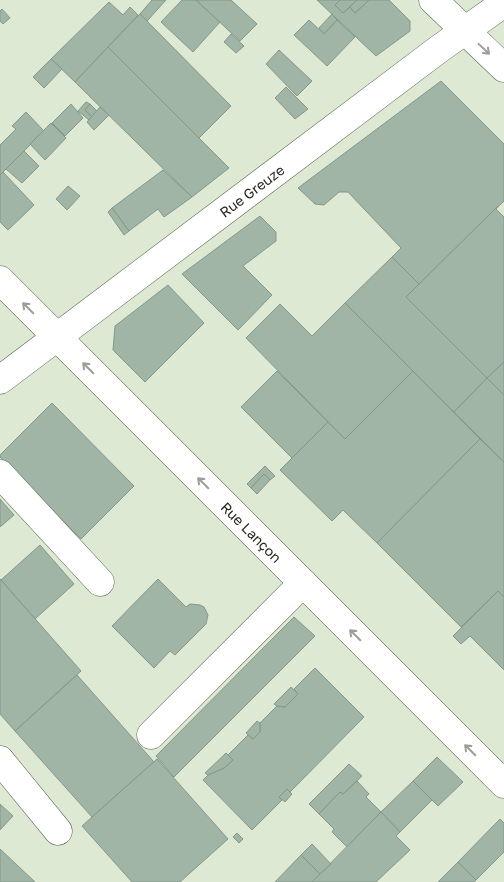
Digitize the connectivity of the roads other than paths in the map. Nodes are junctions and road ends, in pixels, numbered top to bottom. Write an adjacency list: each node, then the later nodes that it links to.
1 (433, 0): 3 (street)
2 (504, 3): 3 (street, Rue Greuze)
3 (464, 30): 4 (street, one-way to 4); 6 (street, Rue Greuze)
4 (504, 68)
5 (0, 280): 6 (street, Rue Lançon, one-way to 5)
6 (57, 336): 7 (street, Rue Greuze); 10 (street, Rue Lançon, one-way to 6)
7 (0, 380)
8 (0, 474): 9 (street)
9 (100, 582)
10 (303, 583): 11 (street); 13 (street, Rue Lançon, one-way to 10)
11 (151, 735)
12 (0, 760): 14 (street)
13 (504, 784)
14 (58, 831)

